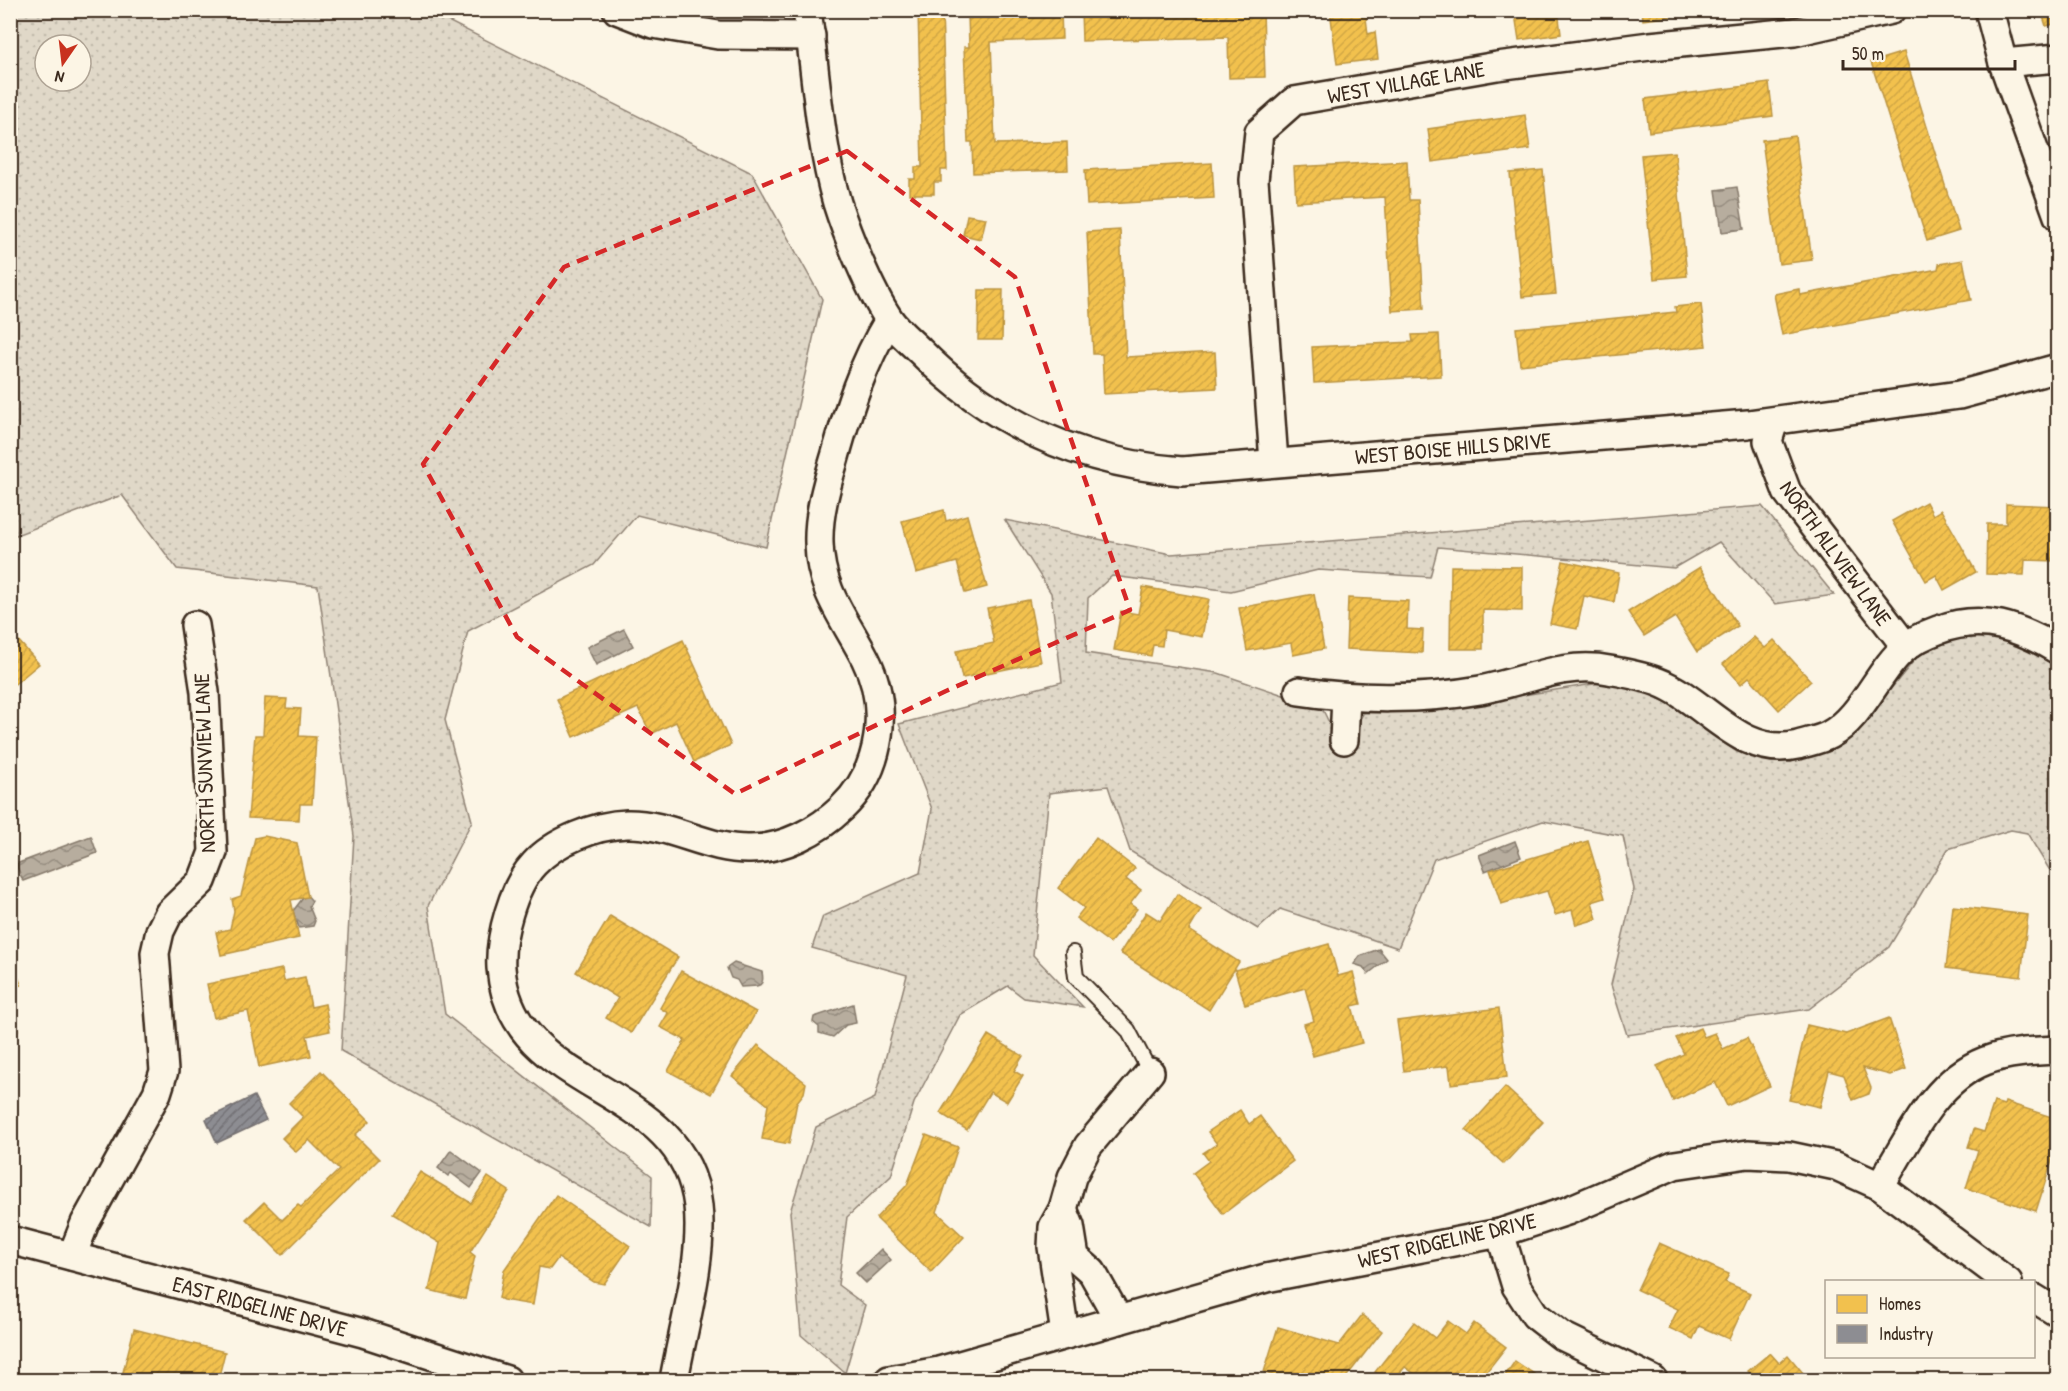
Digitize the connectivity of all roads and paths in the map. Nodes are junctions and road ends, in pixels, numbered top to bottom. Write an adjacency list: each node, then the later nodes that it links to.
1 (617, 10): 4 (street)
2 (1891, 10): 11 (street, WEST VILLAGE LANE)
3 (1989, 10): 6 (street)
4 (809, 23): 8 (street, WEST BOISE HILLS DRIVE)
5 (2058, 58): 6 (street)
6 (2003, 63): 7 (street)
7 (2058, 216)
8 (889, 320): 11 (street, WEST BOISE HILLS DRIVE); 34 (street)
9 (2058, 369): 10 (street, WEST BOISE HILLS DRIVE)
10 (1774, 421): 11 (street, WEST BOISE HILLS DRIVE); 13 (street, NORTH ALLVIEW LANE)
11 (1274, 462)
12 (195, 625): 25 (street, NORTH SUNVIEW LANE)
13 (1906, 647): 14 (street); 16 (street)
14 (2058, 650)
15 (1299, 692): 16 (street)
16 (1346, 698): 17 (street)
17 (1344, 740)
18 (1073, 953): 20 (lane)
19 (2058, 1050): 21 (street)
20 (1150, 1072): 22 (street)
21 (1880, 1185): 23 (street, WEST RIDGELINE DRIVE); 28 (street, WEST RIDGELINE DRIVE)
22 (1063, 1209): 26 (street); 27 (street)
23 (1500, 1233): 31 (street, WEST RIDGELINE DRIVE); 36 (street)
24 (10, 1240): 25 (street, EAST RIDGELINE DRIVE)
25 (72, 1256): 33 (street, EAST RIDGELINE DRIVE)
26 (1084, 1267): 27 (street); 31 (street)
27 (1057, 1274): 32 (street)
28 (2007, 1280)
29 (2035, 1299): 30 (street)
30 (2058, 1313)
31 (1119, 1320): 32 (street, WEST RIDGELINE DRIVE)
32 (1065, 1334): 35 (street, WEST RIDGELINE DRIVE)
33 (507, 1380)
34 (674, 1380)
35 (889, 1380)
36 (1653, 1380)

